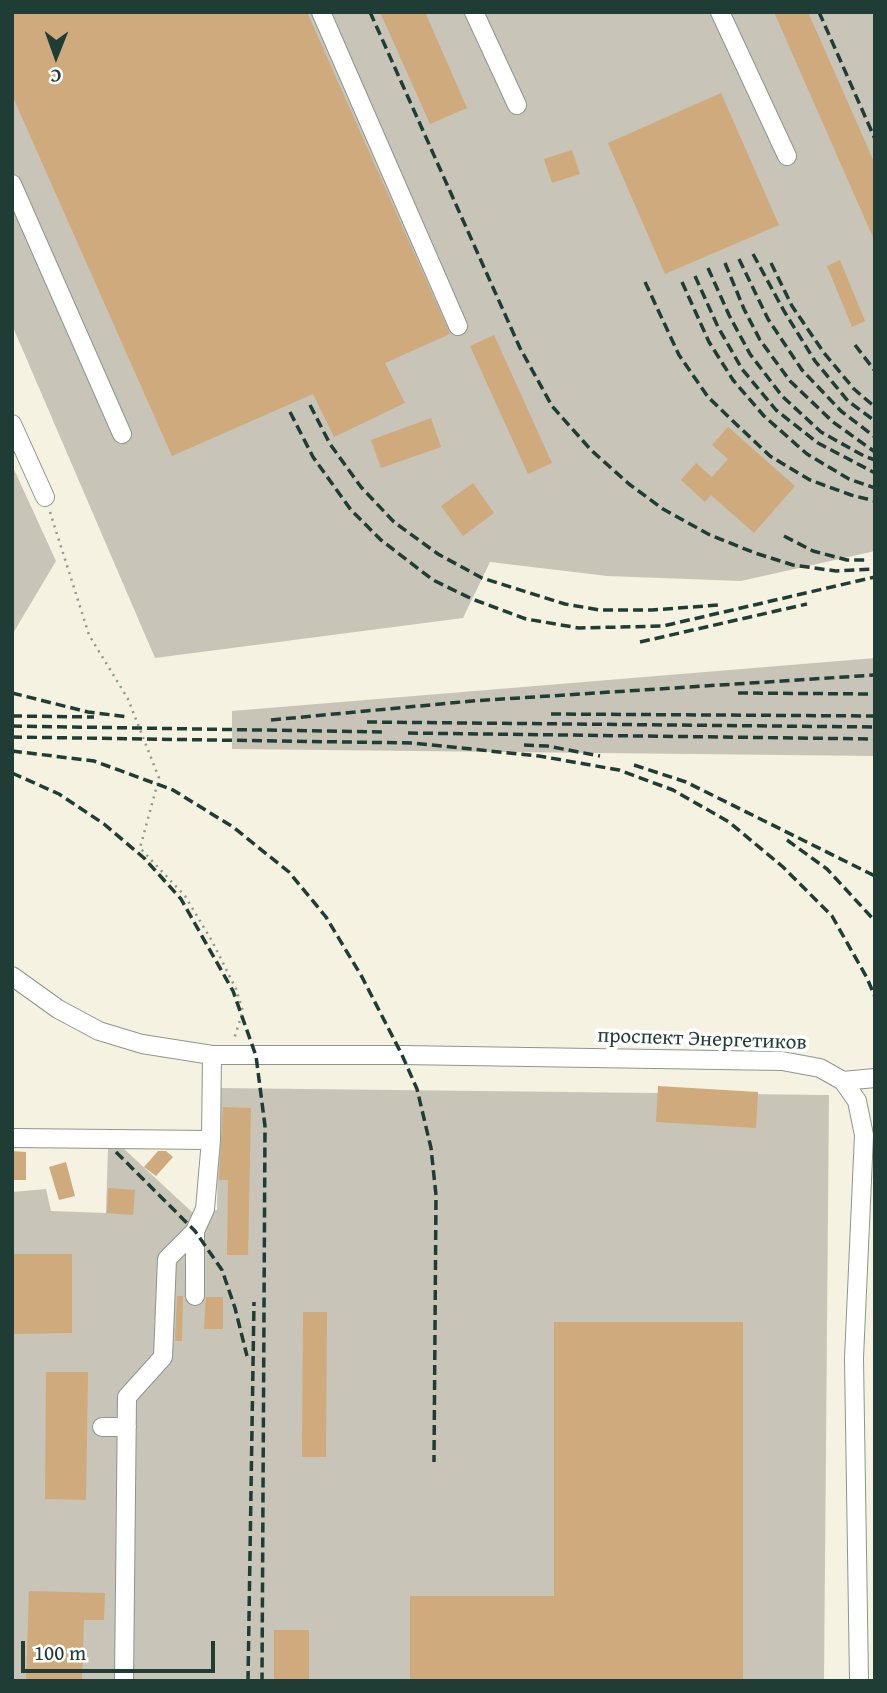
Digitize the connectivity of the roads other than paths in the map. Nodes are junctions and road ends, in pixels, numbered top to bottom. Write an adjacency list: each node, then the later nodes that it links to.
1 (321, 12): 7 (street)
2 (474, 12): 4 (street)
3 (720, 12): 5 (street)
4 (517, 104)
5 (787, 156)
6 (12, 184): 9 (street)
7 (458, 326)
8 (12, 424): 10 (street)
9 (122, 434)
10 (45, 497)
11 (12, 976): 12 (street, проспект Энергетиков)
12 (220, 1055): 14 (street, проспект Энергетиков); 16 (street)
13 (875, 1078): 14 (street)
14 (843, 1082): 22 (street)
15 (12, 1139): 16 (street)
16 (211, 1140): 17 (street)
17 (195, 1231): 18 (street); 20 (street)
18 (195, 1296)
19 (102, 1427): 20 (street)
20 (127, 1427): 21 (street)
21 (124, 1681)
22 (859, 1681)

